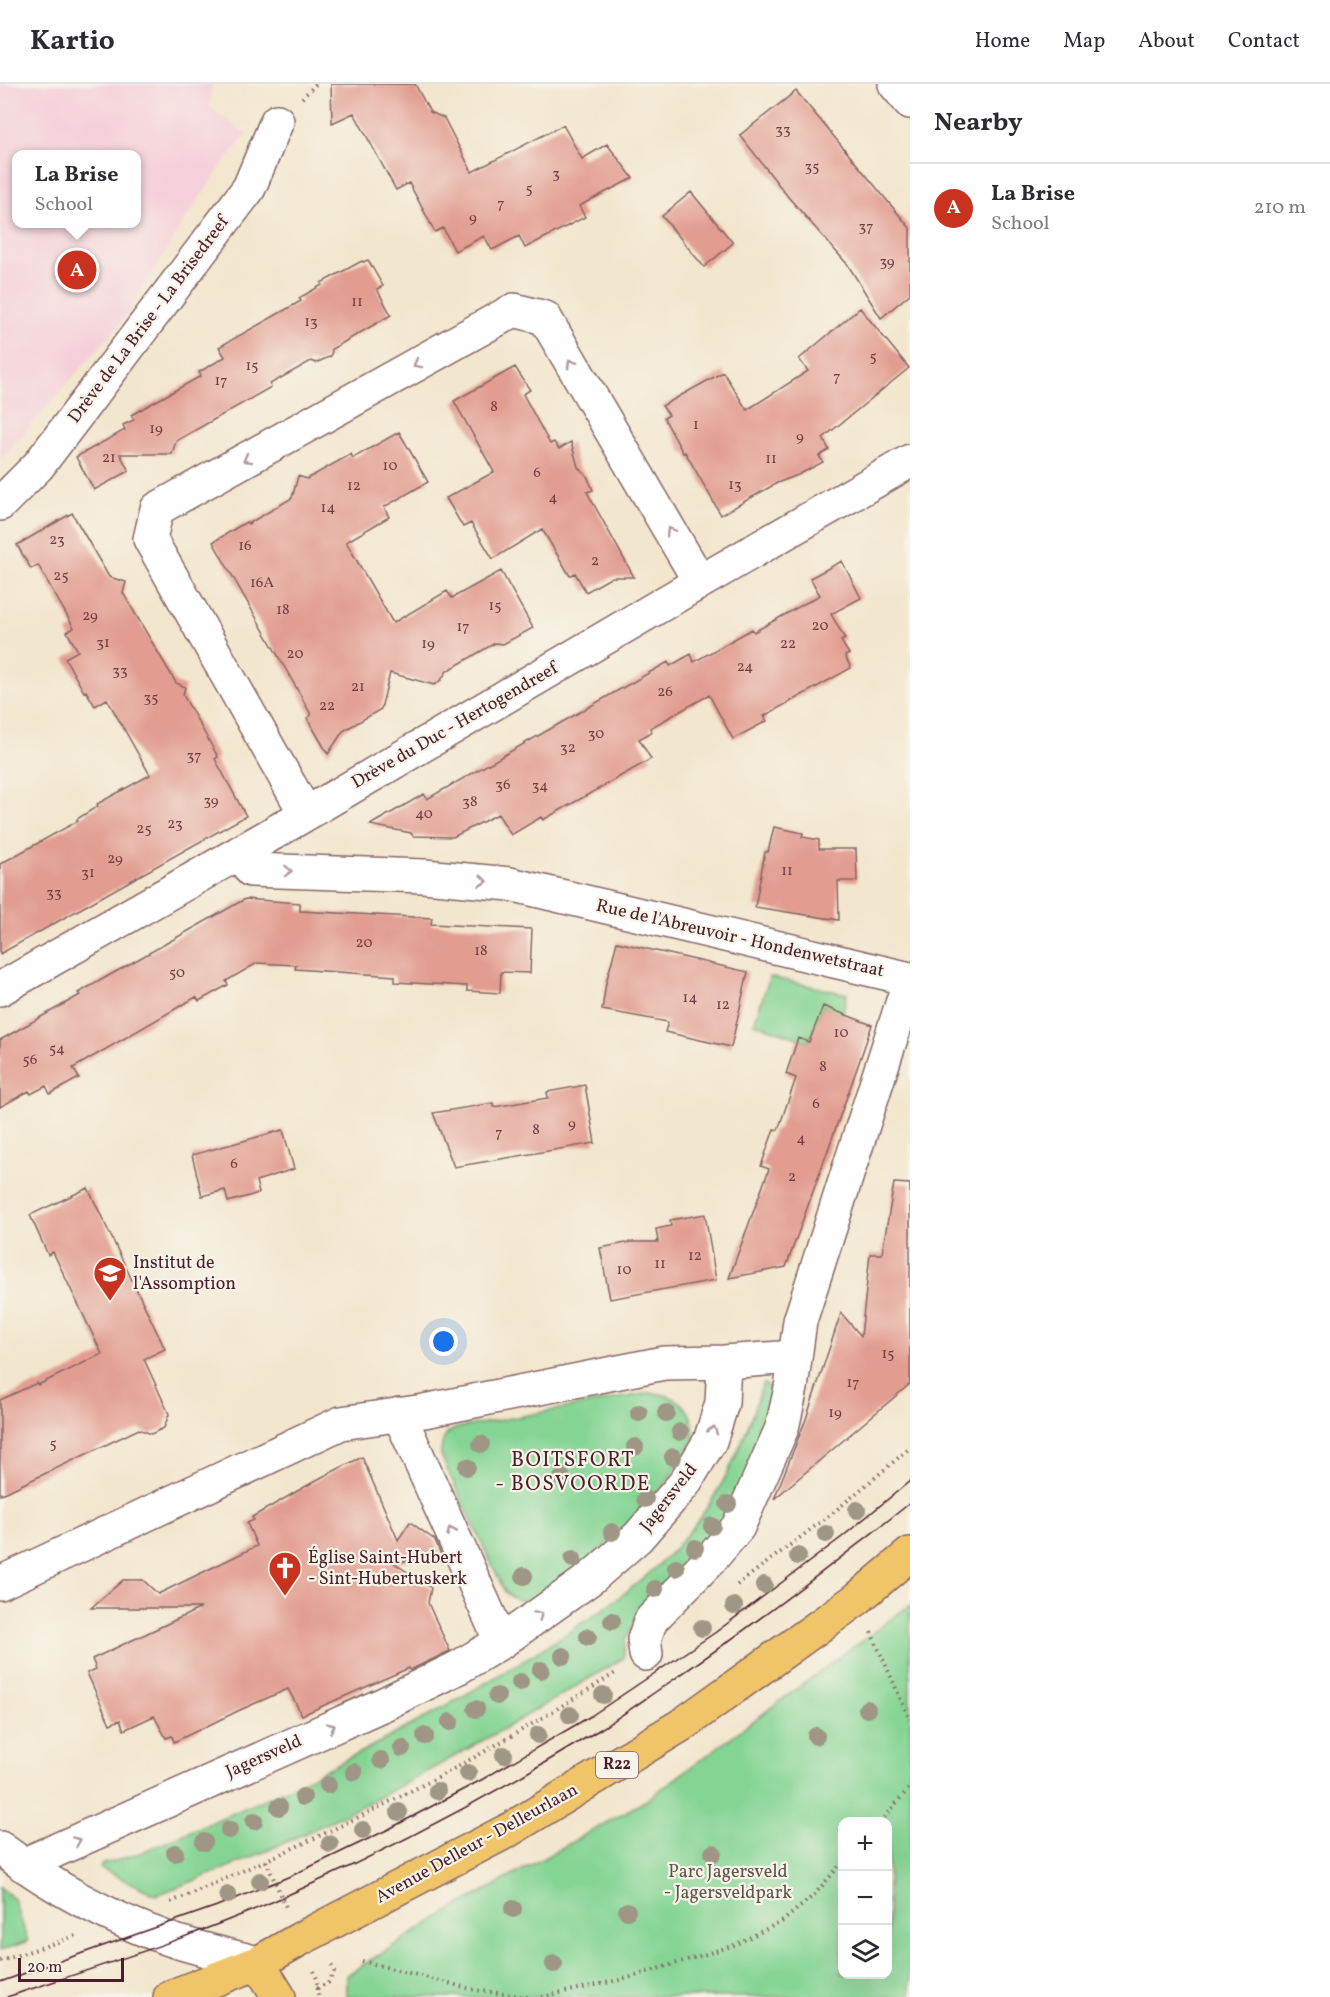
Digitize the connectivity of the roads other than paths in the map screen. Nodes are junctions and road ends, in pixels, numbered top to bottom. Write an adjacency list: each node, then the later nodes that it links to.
1 (895, 84): 2 (street)
2 (910, 102)
3 (277, 121): 5 (street, Drève de La Brise - La Brisedreef)
4 (910, 462): 6 (street, Drève du Duc - Hertogendreef)
5 (0, 504)
6 (700, 582): 7 (street, Drève du Duc - Hertogendreef); 7 (street, one-way to 7)
7 (306, 813): 8 (street, Drève du Duc - Hertogendreef)
8 (240, 852): 9 (street, Drève du Duc - Hertogendreef); 10 (street, Rue de l'Abreuvoir - Hondenwetstraat, one-way to 10)
9 (0, 989)
10 (794, 1357): 11 (street); 16 (street, Rue de l'Abreuvoir - Hondenwetstraat)
11 (724, 1362): 12 (street); 15 (street, Jagersveld, one-way to 11)
12 (399, 1414): 14 (street); 15 (street, one-way to 12)
13 (910, 1554): 18 (main road, Avenue Delleur - Delleurlaan / R22)
14 (0, 1583)
15 (501, 1642): 17 (street, Jagersveld, one-way to 15)
16 (646, 1654)
17 (12, 1857): 18 (street)
18 (258, 1963): 19 (main road, Avenue Delleur - Delleurlaan / R22); 20 (main road)
19 (170, 1997)
20 (279, 1997)

